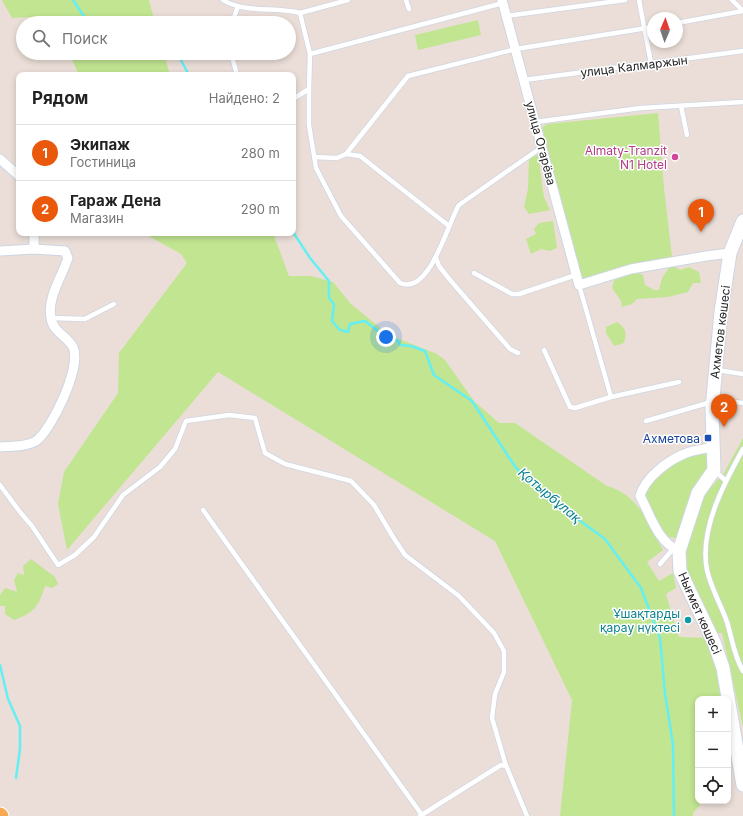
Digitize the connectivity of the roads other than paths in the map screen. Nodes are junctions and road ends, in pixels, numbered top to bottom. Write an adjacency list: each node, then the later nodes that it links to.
1 (223, 0): 8 (lane)
2 (348, 0): 11 (lane)
3 (406, 0): 9 (lane)
4 (625, 0): 13 (lane)
5 (639, 0): 15 (lane)
6 (732, 0): 10 (lane)
7 (502, 1): 13 (street, улица Огарёва); 18 (lane)
8 (238, 6): 11 (lane); 12 (lane)
9 (409, 9)
10 (743, 11): 14 (lane)
11 (300, 13): 18 (lane)
12 (234, 16)
13 (506, 16): 16 (street, улица Огарёва)
14 (683, 22)
15 (645, 28): 16 (lane); 20 (lane)
16 (516, 49): 22 (street, улица Огарёва); 30 (lane)
17 (743, 52): 20 (lane, улица Калмаржын)
18 (310, 54): 23 (lane)
19 (233, 60): 21 (lane)
20 (651, 63): 22 (lane, улица Калмаржын)
21 (236, 72)
22 (524, 80): 27 (street, улица Огарёва)
23 (309, 89): 24 (lane); 31 (lane)
24 (296, 96)
25 (743, 102): 26 (lane)
26 (681, 106): 27 (lane); 28 (lane)
27 (535, 122): 29 (street, улица Огарёва)
28 (688, 135)
29 (542, 147): 35 (lane); 42 (street, улица Огарёва)
30 (346, 154): 31 (lane); 35 (lane)
31 (314, 158): 40 (lane)
32 (0, 159): 33 (street)
33 (16, 173)
34 (743, 221): 39 (main road, Ахметов көшесі)
35 (449, 226): 40 (lane)
36 (34, 236): 37 (street)
37 (34, 248): 38 (street); 45 (street)
38 (0, 251)
39 (730, 253): 43 (street); 48 (main road, Ахметов көшесі)
40 (436, 258): 47 (lane)
41 (474, 273): 42 (lane)
42 (576, 275): 43 (street, улица Огарёва)
43 (579, 286): 51 (lane)
44 (114, 304): 45 (lane)
45 (51, 318): 55 (street)
46 (544, 350): 51 (lane)
47 (518, 352)
48 (716, 370): 49 (lane); 52 (main road, Ахметов көшесі)
49 (743, 374)
50 (679, 382): 51 (lane)
51 (611, 398)
52 (713, 402): 53 (lane); 54 (lane); 56 (main road, Ахметов көшесі)
53 (743, 403)
54 (646, 421)
55 (0, 447)
56 (714, 447): 58 (main road); 62 (street)
57 (743, 449): 59 (lane)
58 (714, 470): 59 (lane); 62 (main road, Нығмет көшесі)
59 (726, 480): 64 (lane)
60 (0, 485): 65 (lane)
61 (203, 510): 68 (lane)
62 (676, 550): 63 (lane); 66 (main road, Нығмет көшесі)
63 (660, 564)
64 (743, 671)
65 (506, 766): 68 (lane); 69 (lane)
66 (742, 768): 67 (main road, Нығмет көшесі)
67 (743, 785)
68 (421, 816)
69 (527, 816)

